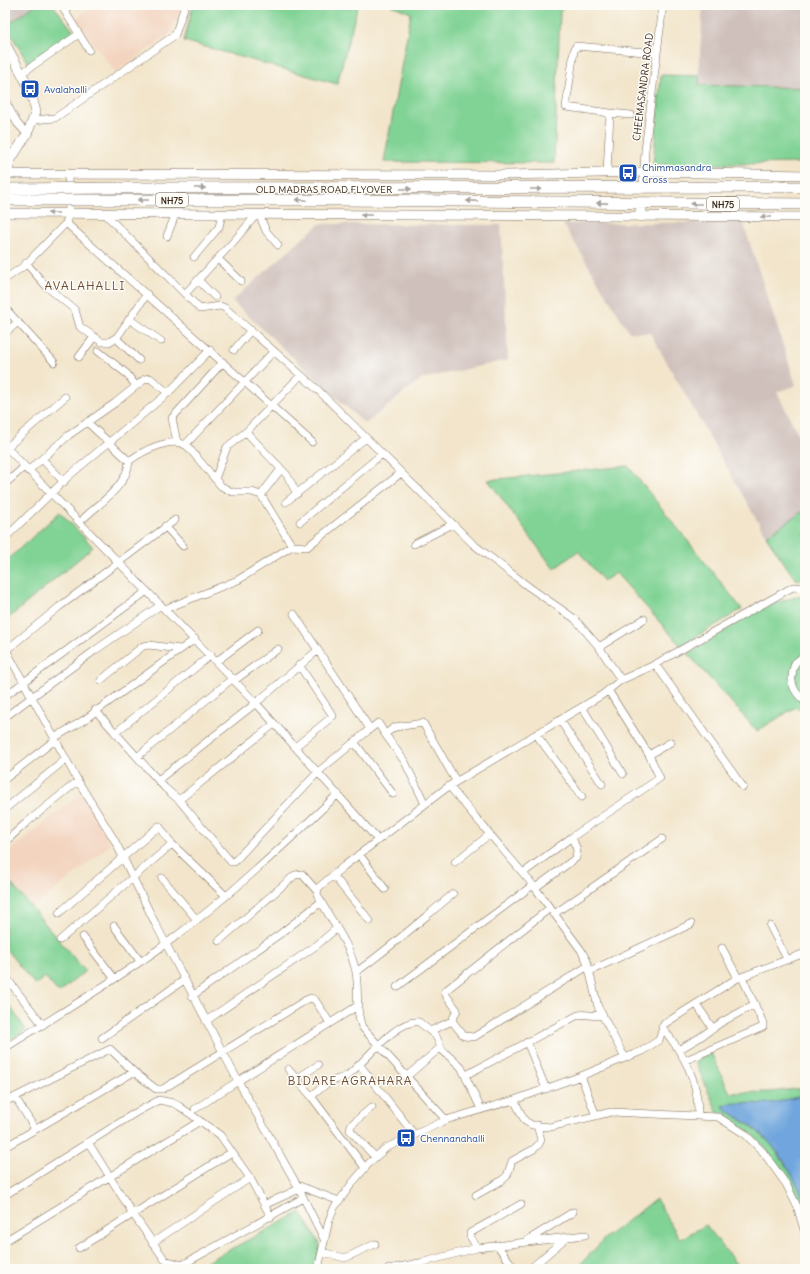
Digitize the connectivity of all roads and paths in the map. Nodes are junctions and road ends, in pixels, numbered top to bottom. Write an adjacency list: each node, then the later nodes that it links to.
1 (70, 5): 4 (street)
2 (185, 5): 12 (street)
3 (663, 5): 7 (street, CHEEMASANDRA ROAD)
4 (79, 34): 6 (street); 8 (street)
5 (5, 42): 8 (main road)
6 (90, 50)
7 (657, 53): 10 (street); 16 (street, CHEEMASANDRA ROAD)
8 (22, 73): 12 (main road)
9 (5, 100): 13 (street)
10 (610, 113): 11 (street); 17 (street)
11 (631, 115)
12 (33, 120): 13 (main road)
13 (27, 134): 15 (main road)
14 (5, 146): 15 (street)
15 (13, 156): 18 (main road)
16 (644, 172): 17 (main road); 20 (main road); 23 (street, CHEEMASANDRA ROAD)
17 (607, 173): 19 (main road)
18 (6, 174): 19 (main road)
19 (68, 175): 28 (street)
20 (805, 175)
21 (805, 187): 23 (highway, NH75)
22 (5, 189): 23 (highway, OLD MADRAS ROAD FLYOVER / NH75, one-way to 23, bridge)
23 (643, 189)
24 (5, 200): 25 (highway, OLD MADRAS ROAD FLYOVER / NH75, one-way to 24, bridge)
25 (641, 204): 26 (highway, NH75, one-way to 25); 33 (highway)
26 (805, 204)
27 (5, 213): 28 (main road, one-way to 27)
28 (69, 213): 29 (main road); 35 (street)
29 (104, 213): 30 (main road); 45 (street)
30 (176, 213): 31 (main road); 36 (street)
31 (222, 214): 32 (main road); 38 (street)
32 (258, 214): 33 (main road, one-way to 32); 37 (street); 39 (street)
33 (641, 216): 34 (main road, one-way to 33)
34 (805, 217)
35 (66, 223): 40 (street); 44 (street)
36 (167, 236)
37 (278, 245)
38 (194, 257)
39 (218, 259): 42 (street); 43 (street)
40 (26, 263): 41 (street); 52 (street)
41 (5, 279)
42 (198, 280): 45 (street); 46 (street)
43 (240, 281)
44 (147, 294): 48 (street); 55 (street)
45 (185, 294): 50 (street)
46 (215, 297)
47 (5, 308): 49 (street)
48 (129, 319): 53 (street); 54 (street)
49 (18, 322): 51 (street); 61 (street)
50 (251, 330): 56 (street); 58 (street)
51 (5, 333)
52 (94, 337): 53 (street); 59 (street)
53 (117, 337): 60 (street)
54 (161, 341)
55 (210, 350): 62 (street); 66 (street)
56 (234, 350)
57 (98, 351): 65 (street)
58 (274, 351): 63 (street); 64 (street)
59 (79, 357)
60 (138, 360)
61 (54, 362)
62 (223, 362): 64 (street); 73 (street)
63 (301, 375): 68 (street); 71 (street)
64 (246, 382): 68 (street); 75 (street)
65 (136, 386): 66 (street); 69 (street)
66 (168, 393): 72 (street)
67 (65, 398): 76 (street)
68 (271, 406): 70 (street); 74 (street)
69 (87, 422): 72 (street); 78 (street)
70 (247, 431): 81 (street); 83 (street)
71 (366, 438): 77 (street); 86 (street)
72 (109, 442): 79 (street); 84 (street)
73 (177, 442): 75 (street); 79 (street)
74 (312, 442)
75 (185, 445): 83 (street)
76 (5, 448): 80 (street)
77 (382, 454): 82 (street); 92 (street)
78 (42, 459): 80 (street); 84 (street)
79 (129, 461): 90 (street)
80 (26, 469): 85 (street); 87 (street)
81 (281, 469): 86 (street); 88 (street)
82 (401, 473): 93 (street); 98 (street)
83 (215, 479): 88 (street)
84 (64, 482): 87 (street)
85 (5, 484)
86 (297, 494): 89 (street)
87 (51, 495): 95 (street); 99 (street)
88 (261, 496): 98 (street)
89 (286, 502)
90 (84, 518)
91 (175, 520): 94 (street)
92 (300, 522)
93 (453, 524): 96 (street); 107 (street)
94 (166, 526): 97 (street); 99 (street)
95 (5, 537)
96 (414, 544)
97 (183, 546)
98 (292, 546): 102 (street)
99 (119, 563): 101 (street); 110 (street)
100 (805, 588): 115 (street)
101 (147, 590): 102 (street); 120 (street)
102 (163, 607): 106 (street); 123 (street)
103 (294, 614): 111 (street)
104 (644, 619): 107 (street)
105 (258, 630): 114 (street)
106 (195, 639): 108 (street); 113 (street)
107 (599, 647): 119 (street)
108 (180, 649): 118 (street); 127 (street)
109 (278, 649): 117 (street)
110 (6, 650): 120 (street)
111 (318, 650): 116 (street); 131 (street)
112 (805, 654): 125 (street)
113 (211, 655): 114 (street); 132 (street)
114 (217, 661): 117 (street)
115 (655, 664): 119 (street); 150 (street)
116 (299, 665): 124 (street); 138 (street)
117 (234, 679): 124 (street); 140 (street)
118 (101, 680)
119 (621, 680): 121 (street)
120 (24, 681): 122 (street); 123 (street)
121 (608, 690): 126 (street); 139 (street)
122 (5, 696)
123 (32, 696): 128 (street); 135 (street)
124 (256, 702): 130 (street); 145 (street)
125 (805, 702)
126 (582, 707): 129 (street); 143 (street)
127 (95, 710): 132 (street); 135 (street)
128 (5, 717)
129 (560, 720): 134 (street); 148 (street)
130 (274, 724): 138 (street); 154 (street)
131 (370, 729): 133 (street); 137 (street)
132 (115, 733): 140 (street)
133 (385, 734): 147 (street); 155 (street)
134 (536, 734): 147 (street); 153 (street)
135 (54, 739): 141 (street); 144 (street)
136 (671, 742): 139 (street)
137 (354, 743): 142 (street); 152 (street)
138 (295, 747): 142 (street)
139 (649, 754): 158 (street)
140 (137, 757): 145 (street)
141 (66, 759): 146 (street); 156 (street)
142 (318, 772): 151 (street); 154 (street)
143 (622, 774)
144 (5, 779)
145 (158, 780): 154 (street)
146 (78, 781): 161 (street); 164 (street)
147 (456, 782): 149 (street)
148 (602, 784)
149 (449, 786): 155 (street); 157 (street)
150 (743, 787)
151 (338, 794): 160 (street); 174 (street)
152 (393, 794)
153 (582, 797)
154 (179, 800)
155 (425, 804): 160 (street)
156 (5, 809)
157 (490, 834): 165 (street); 166 (street)
158 (572, 837): 166 (street); 170 (street)
159 (662, 839): 176 (street)
160 (378, 840): 163 (street)
161 (5, 842)
162 (172, 844): 164 (street); 169 (street); 174 (street)
163 (359, 854): 167 (street); 171 (street)
164 (123, 857): 169 (street); 177 (street)
165 (455, 862)
166 (523, 873): 170 (street)
167 (333, 876): 172 (street); 179 (street)
168 (162, 878): 178 (street)
169 (133, 879): 185 (street); 187 (street)
170 (534, 886): 176 (street); 198 (street)
171 (385, 889)
172 (317, 891): 175 (street); 186 (street)
173 (453, 894): 193 (street)
174 (226, 896): 178 (street)
175 (321, 902): 183 (street); 199 (street)
176 (552, 911): 192 (street); 205 (street)
177 (59, 913)
178 (197, 920): 187 (street)
179 (370, 921)
180 (691, 924): 192 (street)
181 (114, 926): 191 (street)
182 (770, 926): 190 (street)
183 (337, 928): 193 (street); 204 (street)
184 (83, 938): 195 (street)
185 (60, 940)
186 (220, 941)
187 (166, 944): 191 (street); 197 (street)
188 (722, 948): 196 (street)
189 (805, 953): 190 (street)
190 (787, 959): 196 (street)
191 (140, 961): 195 (street)
192 (589, 968): 203 (street); 205 (street)
193 (356, 972): 201 (street)
194 (5, 976): 207 (street)
195 (114, 978): 207 (street)
196 (740, 978): 200 (street); 202 (street)
197 (184, 980): 199 (street); 211 (street)
198 (397, 987)
199 (192, 996): 204 (street)
200 (755, 1004): 209 (street); 219 (street)
201 (359, 1005): 206 (street); 213 (street)
202 (697, 1005): 208 (street); 209 (street)
203 (603, 1015): 212 (street); 218 (street)
204 (206, 1021): 217 (street)
205 (452, 1021): 210 (street)
206 (330, 1023): 217 (street); 228 (street)
207 (43, 1025): 215 (street)
208 (662, 1027): 216 (street); 218 (street)
209 (713, 1029): 216 (street)
210 (430, 1030): 213 (street); 214 (street)
211 (102, 1038)
212 (527, 1042): 224 (street); 229 (street)
213 (378, 1045): 220 (street); 226 (street)
214 (441, 1047): 224 (street); 226 (street)
215 (5, 1048)
216 (680, 1049): 219 (street)
217 (223, 1053): 223 (street); 228 (street)
218 (625, 1058): 225 (street)
219 (686, 1060): 237 (street)
220 (359, 1064): 230 (street); 243 (street)
221 (318, 1065): 227 (street)
222 (288, 1069): 227 (street)
223 (134, 1072): 231 (street); 242 (street)
224 (466, 1075): 236 (street)
225 (581, 1076): 229 (street); 238 (street)
226 (406, 1077): 239 (street)
227 (296, 1079): 230 (street)
228 (238, 1081): 235 (street); 251 (street)
229 (546, 1089): 232 (street)
230 (311, 1096): 248 (street)
231 (15, 1097): 233 (street); 242 (street)
232 (514, 1100): 236 (street); 241 (street)
233 (5, 1102)
234 (372, 1108): 247 (street)
235 (195, 1109)
236 (481, 1109): 239 (street)
237 (698, 1115): 238 (street); 261 (street)
238 (596, 1116): 241 (street)
239 (446, 1120): 243 (street)
240 (200, 1121): 244 (street); 246 (street); 249 (street)
241 (537, 1125): 253 (street)
242 (35, 1130): 245 (street)
243 (414, 1134): 247 (street)
244 (88, 1142): 249 (street); 252 (street)
245 (5, 1147)
246 (232, 1152): 250 (street); 259 (street)
247 (376, 1157): 248 (street)
248 (365, 1168): 255 (street)
249 (110, 1176): 259 (street); 265 (street)
250 (250, 1178): 257 (street); 267 (street)
251 (298, 1187): 254 (street); 255 (street); 257 (street)
252 (5, 1195)
253 (476, 1195)
254 (303, 1198): 260 (street); 264 (street)
255 (339, 1201): 264 (street)
256 (521, 1204): 271 (street)
257 (264, 1205): 260 (street)
258 (573, 1212): 266 (street)
259 (133, 1214): 267 (street); 270 (street)
260 (271, 1217): 267 (street)
261 (805, 1233)
262 (585, 1235): 263 (street)
263 (567, 1237): 266 (street); 276 (street)
264 (324, 1239): 272 (street)
265 (5, 1241)
266 (525, 1242): 269 (street)
267 (152, 1243)
268 (375, 1244): 272 (street)
269 (497, 1244): 271 (street); 275 (street)
270 (80, 1248)
271 (477, 1248): 274 (street)
272 (322, 1252): 273 (street)
273 (318, 1269)
274 (388, 1269)
275 (515, 1269)
276 (530, 1269)

